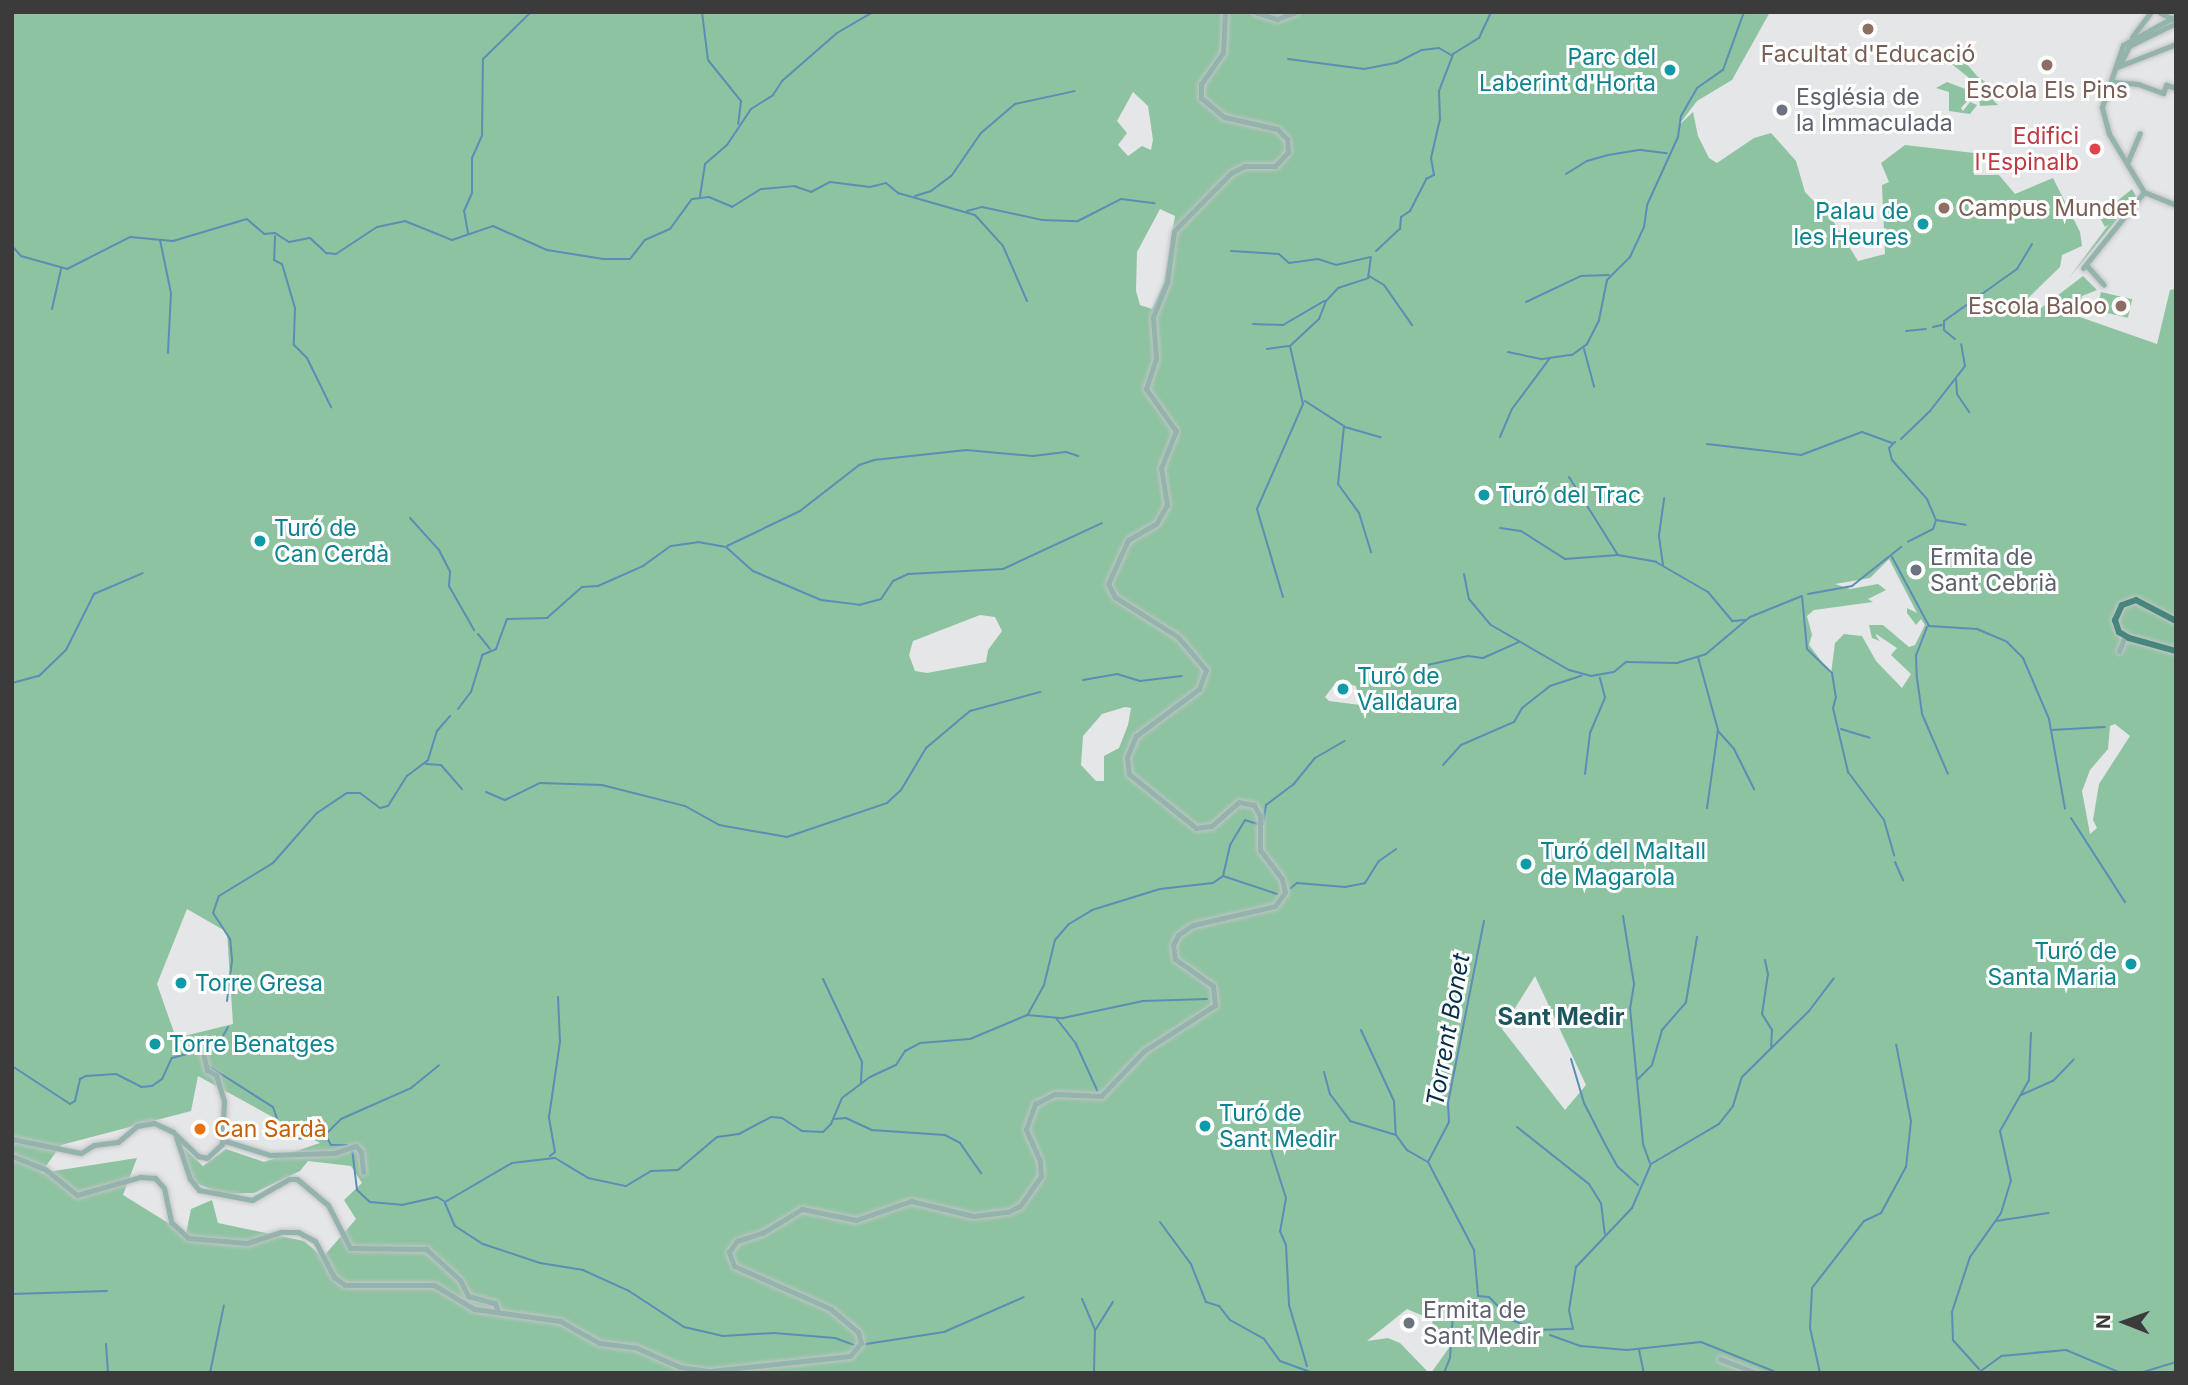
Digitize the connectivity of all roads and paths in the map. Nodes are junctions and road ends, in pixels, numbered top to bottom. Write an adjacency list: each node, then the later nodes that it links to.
1 (1255, 12): 2 (street)
2 (1296, 12)
3 (2151, 12): 7 (street)
4 (2159, 12): 6 (street)
5 (1224, 13): 27 (street)
6 (2175, 19): 7 (street); 9 (street)
7 (2129, 40): 9 (street)
8 (2176, 44): 9 (street)
9 (2117, 66): 13 (street)
10 (2115, 82): 11 (street)
11 (2176, 88)
12 (2140, 133): 13 (street)
13 (2128, 161): 14 (street)
14 (2144, 192): 15 (street); 16 (street)
15 (2176, 205)
16 (2104, 285)
17 (2176, 622): 18 (main road)
18 (2122, 637): 19 (street); 20 (main road)
19 (2119, 651)
20 (2176, 651)
21 (191, 1045): 24 (street)
22 (176, 1137): 23 (street); 24 (street); 27 (street)
23 (12, 1139)
24 (222, 1140): 26 (street)
25 (12, 1156): 27 (street)
26 (363, 1172)
27 (498, 1312)
28 (1720, 1359): 29 (street)
29 (1756, 1373)

